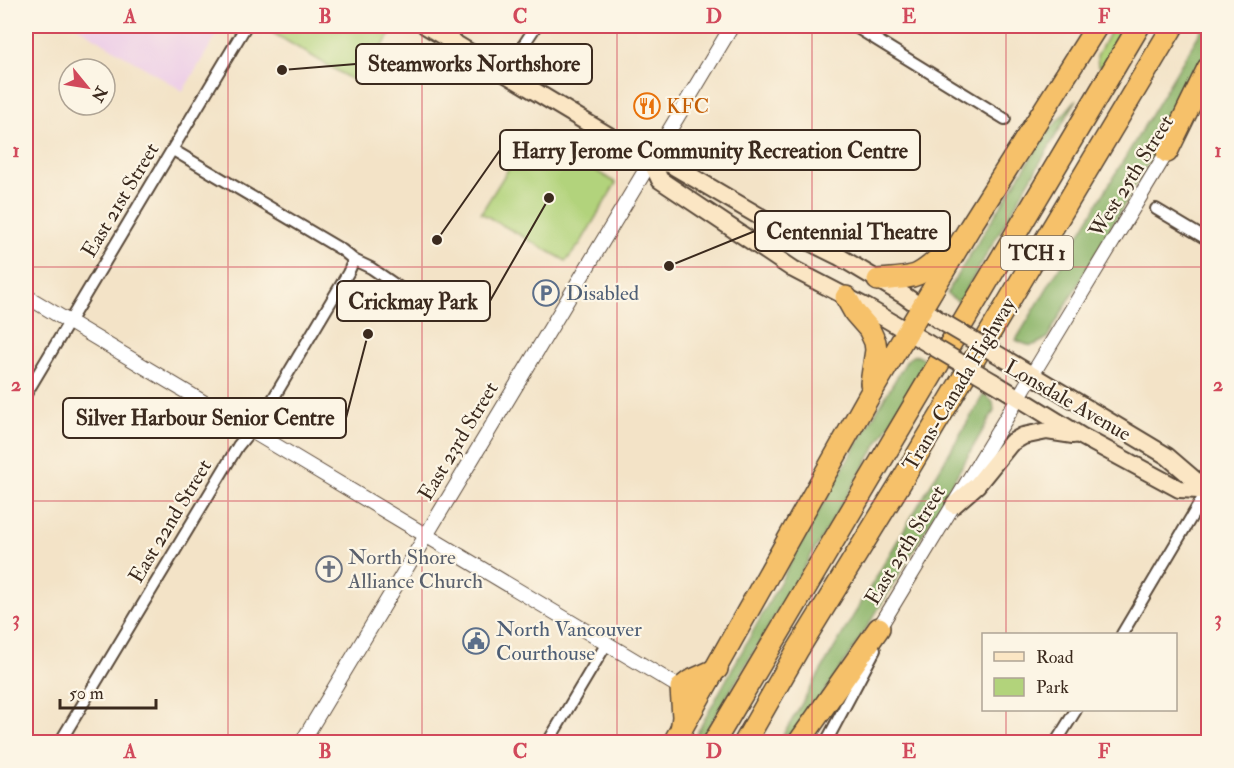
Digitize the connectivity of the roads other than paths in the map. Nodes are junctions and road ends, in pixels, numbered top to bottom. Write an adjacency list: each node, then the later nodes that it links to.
1 (246, 26): 13 (street, East 21st Street)
2 (426, 26): 10 (main road, Lonsdale Avenue)
3 (536, 26): 10 (street)
4 (732, 26): 15 (street, East 23rd Street)
5 (854, 26): 12 (street)
6 (1097, 26): 17 (highway)
7 (1139, 26): 46 (highway, Trans-Canada Highway / TCH 1)
8 (1173, 26): 47 (highway, Trans-Canada Highway / TCH 1)
9 (1209, 68): 14 (highway)
10 (505, 73): 15 (main road, Lonsdale Avenue)
11 (1209, 91): 14 (street, West 25th Street)
12 (1005, 119)
13 (173, 150): 19 (street); 25 (street, East 21st Street)
14 (1167, 152): 27 (street, West 25th Street)
15 (651, 161): 20 (main road, Lonsdale Avenue); 22 (main road, Lonsdale Avenue); 35 (street, East 23rd Street)
16 (1156, 209): 18 (street)
17 (970, 227): 20 (highway); 24 (highway)
18 (1209, 240)
19 (354, 261): 23 (street); 31 (street, East 22nd Street)
20 (878, 280): 24 (main road, Lonsdale Avenue)
21 (26, 296): 25 (street)
22 (846, 297): 26 (main road, Lonsdale Avenue); 29 (highway)
23 (419, 302)
24 (921, 308): 26 (highway); 27 (main road, Lonsdale Avenue, bridge)
25 (69, 322): 28 (street, East 21st Street); 31 (street)
26 (907, 331): 29 (highway); 30 (main road, Lonsdale Avenue, bridge)
27 (1032, 375): 30 (street, East 25th Street); 33 (main road, Lonsdale Avenue)
28 (26, 394)
29 (869, 396): 39 (highway)
30 (1018, 398): 32 (main road, Lonsdale Avenue); 34 (street, East 25th Street)
31 (250, 430): 35 (street); 43 (street, East 22nd Street)
32 (1081, 436): 33 (main road, Lonsdale Avenue); 34 (main road)
33 (1204, 493): 37 (street)
34 (954, 505): 36 (street, East 25th Street)
35 (426, 535): 38 (street); 44 (street, East 23rd Street)
36 (879, 628): 48 (highway); 49 (street, East 25th Street)
37 (1123, 633)
38 (607, 643): 40 (street); 45 (street)
39 (717, 669): 40 (highway); 42 (highway)
40 (681, 688): 42 (highway)
41 (1075, 711): 50 (street)
42 (678, 737)
43 (60, 742)
44 (302, 742)
45 (548, 742)
46 (714, 742)
47 (746, 742)
48 (799, 742)
49 (826, 742)
50 (1056, 742)

